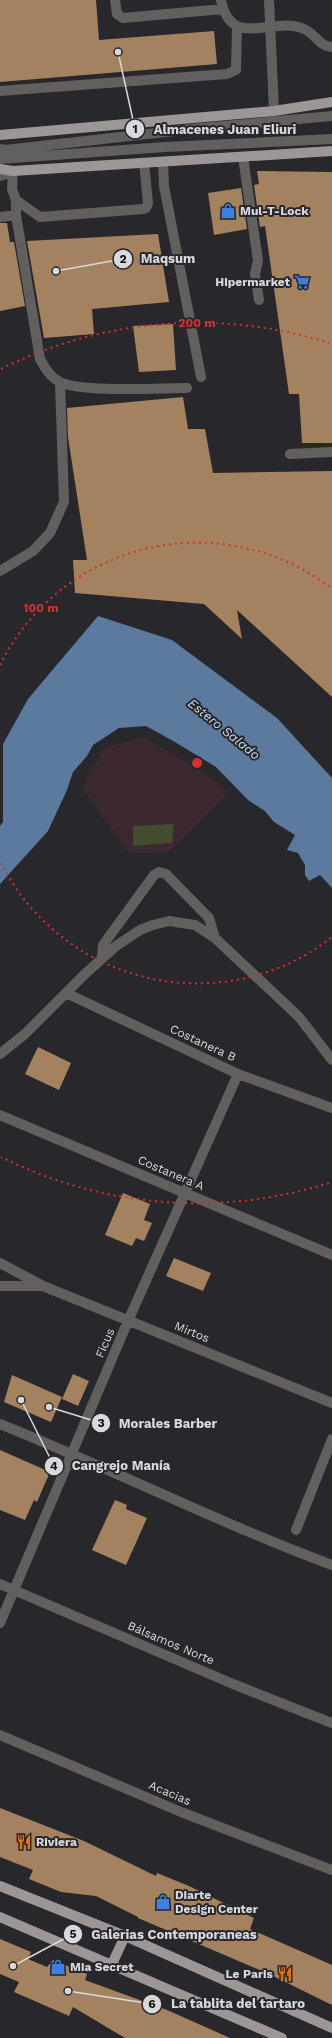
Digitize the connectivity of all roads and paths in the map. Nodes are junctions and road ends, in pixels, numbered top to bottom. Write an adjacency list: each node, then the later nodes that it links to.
1 (115, 0): 3 (street)
2 (269, 0): 5 (street)
3 (222, 5): 4 (street)
4 (237, 27): 5 (street); 7 (street)
5 (270, 28): 6 (street); 9 (street)
6 (332, 47)
7 (0, 91)
8 (332, 102): 9 (main road)
9 (274, 111): 11 (main road)
10 (332, 116): 13 (street)
11 (0, 134)
12 (332, 139): 16 (street)
13 (0, 149)
14 (332, 151): 15 (main road)
15 (243, 157): 17 (main road); 25 (street)
16 (0, 159)
17 (163, 162): 18 (main road); 26 (street)
18 (144, 163): 20 (main road); 22 (street)
19 (0, 170): 20 (main road)
20 (13, 171): 21 (street); 22 (street)
21 (0, 176)
22 (16, 200): 23 (street)
23 (16, 215): 24 (street); 27 (street)
24 (0, 217)
25 (259, 300)
26 (201, 377)
27 (60, 382): 28 (street); 31 (street)
28 (187, 388)
29 (332, 452): 30 (street)
30 (290, 454)
31 (0, 571)
32 (215, 938): 33 (street); 33 (street); 36 (street)
33 (102, 957): 34 (street)
34 (66, 993): 35 (street); 37 (street, Costanera B)
35 (0, 1054)
36 (332, 1060)
37 (238, 1074): 38 (street, Costanera B); 40 (street, Ficus)
38 (332, 1108)
39 (0, 1115): 40 (street, Costanera A)
40 (184, 1193): 41 (street, Costanera A); 45 (street, Ficus)
41 (332, 1255)
42 (0, 1263): 44 (street, Mirtos)
43 (0, 1286): 44 (street, Mirtos)
44 (43, 1286): 45 (street, Mirtos)
45 (128, 1321): 46 (street, Mirtos); 49 (street, Ficus)
46 (332, 1403)
47 (0, 1424): 49 (street)
48 (332, 1439): 50 (street)
49 (73, 1453): 51 (street); 53 (street, Ficus)
50 (296, 1530)
51 (332, 1565)
52 (0, 1584): 53 (street, Bálsamos Norte)
53 (14, 1590): 54 (street, Ficus); 55 (street, Bálsamos Norte)
54 (0, 1623)
55 (332, 1724)
56 (0, 1735): 57 (street, Acacias)
57 (332, 1870)
58 (0, 1886): 60 (main road)
59 (0, 1917): 61 (main road)
60 (125, 1936): 61 (main road); 62 (main road)
61 (112, 1964): 63 (main road)
62 (332, 2028)
63 (282, 2038)

